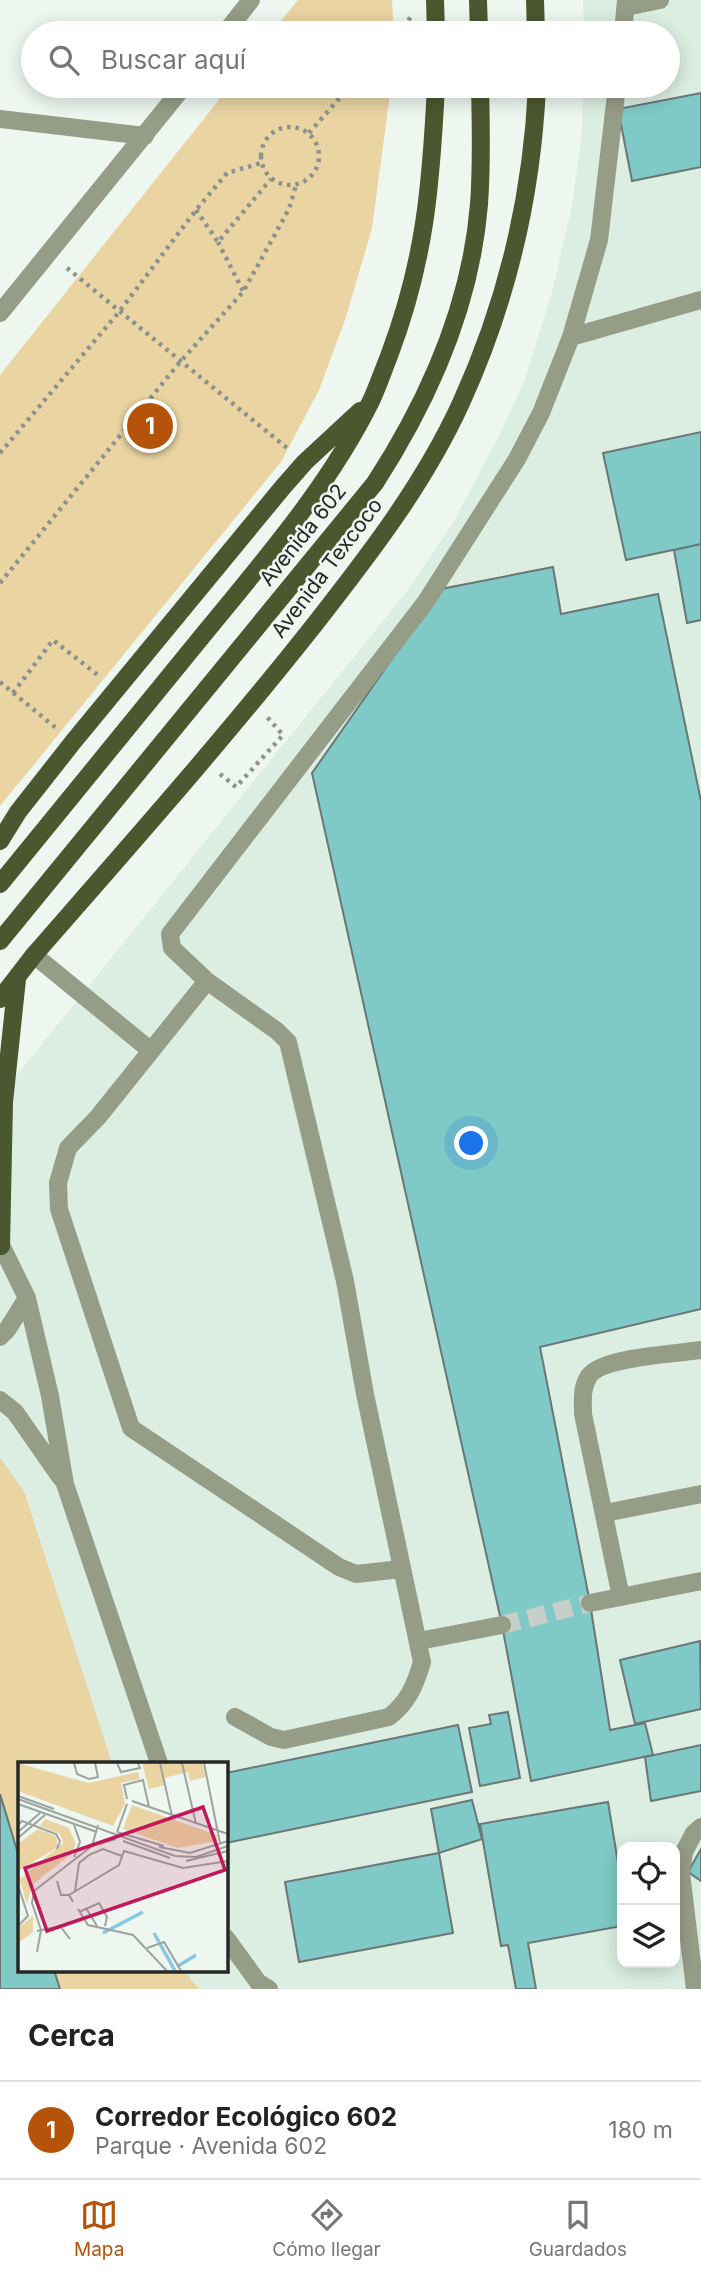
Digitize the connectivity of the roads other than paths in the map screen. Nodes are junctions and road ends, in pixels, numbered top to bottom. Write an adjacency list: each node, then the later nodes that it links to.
1 (251, 0): 7 (street)
2 (435, 0): 8 (main road)
3 (478, 0): 9 (main road)
4 (535, 0): 10 (main road)
5 (660, 0): 6 (street)
6 (626, 4)
7 (234, 21)
8 (436, 21)
9 (479, 21)
10 (536, 21)
11 (174, 98): 17 (street)
12 (435, 98): 21 (main road, Avenida 602)
13 (480, 98): 24 (main road, Avenida 602)
14 (536, 98): 25 (main road, Avenida Texcoco)
15 (616, 98): 20 (street)
16 (0, 119): 17 (street)
17 (145, 135): 19 (street)
18 (701, 300): 20 (street)
19 (0, 313)
20 (571, 337): 27 (street)
21 (373, 398): 22 (main road, Avenida 602); 23 (main road, Avenida 602)
22 (0, 841)
23 (0, 884)
24 (0, 941)
25 (34, 955): 26 (main road, Avenida Texcoco); 29 (street)
26 (17, 979): 28 (main road, Avenida Texcoco); 30 (main road)
27 (207, 981): 29 (street); 38 (street)
28 (0, 999)
29 (150, 1050): 38 (street)
30 (1, 1245): 31 (street)
31 (27, 1298): 32 (street); 35 (street)
32 (0, 1337)
33 (701, 1350): 37 (street)
34 (0, 1400): 35 (street)
35 (65, 1484): 45 (street)
36 (701, 1494): 37 (street)
37 (605, 1513): 40 (street)
38 (401, 1569): 43 (street)
39 (701, 1581): 40 (street)
40 (621, 1597): 41 (street)
41 (590, 1603)
42 (502, 1625): 43 (street)
43 (419, 1641): 44 (street)
44 (235, 1717)
45 (159, 1762)
46 (701, 1827): 49 (street)
47 (228, 1941): 48 (street)
48 (269, 1989)
49 (695, 1989)

